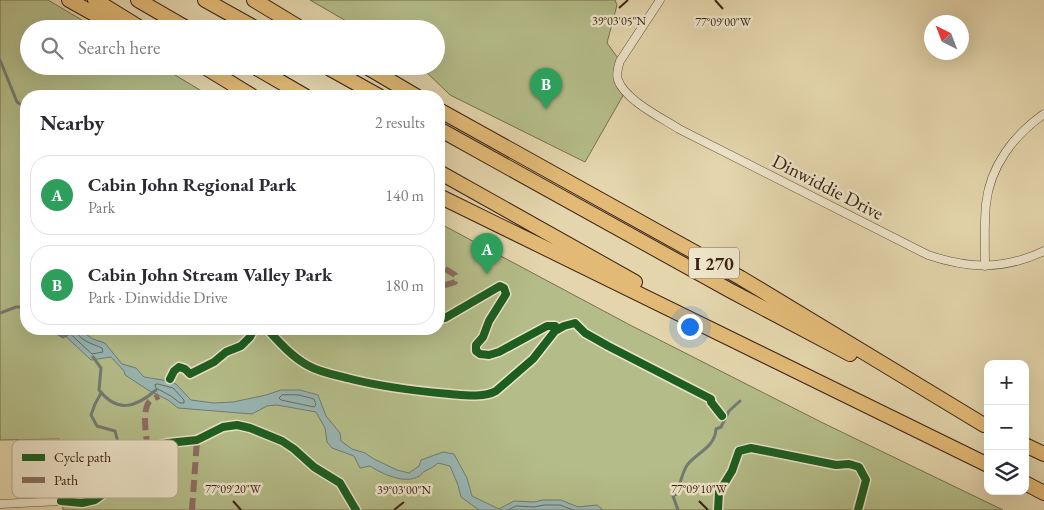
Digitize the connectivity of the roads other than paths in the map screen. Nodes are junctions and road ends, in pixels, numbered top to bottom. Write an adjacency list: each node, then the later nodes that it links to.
1 (68, 0): 7 (highway)
2 (95, 0): 8 (highway)
3 (138, 0): 9 (highway)
4 (205, 0): 10 (highway)
5 (254, 0): 11 (highway)
6 (660, 0): 26 (street, Dinwiddie Drive)
7 (105, 20)
8 (127, 20)
9 (172, 20)
10 (241, 20)
11 (287, 20)
12 (217, 75): 16 (highway)
13 (269, 75): 17 (highway)
14 (341, 75): 18 (highway)
15 (380, 75): 19 (highway)
16 (242, 90)
17 (295, 90)
18 (368, 90)
19 (406, 90)
20 (445, 113): 28 (highway, I 270)
21 (1044, 114): 26 (street)
22 (445, 132): 29 (highway, I 270)
23 (445, 175): 27 (highway)
24 (445, 199): 27 (highway)
25 (1044, 251): 26 (street, Dinwiddie Drive)
26 (985, 266)
27 (760, 352): 32 (highway)
28 (984, 425)
29 (984, 425)
30 (1029, 447): 31 (highway)
31 (1044, 454)
32 (984, 463)
33 (1029, 485): 34 (highway)
34 (1044, 493)
35 (61, 501): 36 (street)
36 (0, 504)

